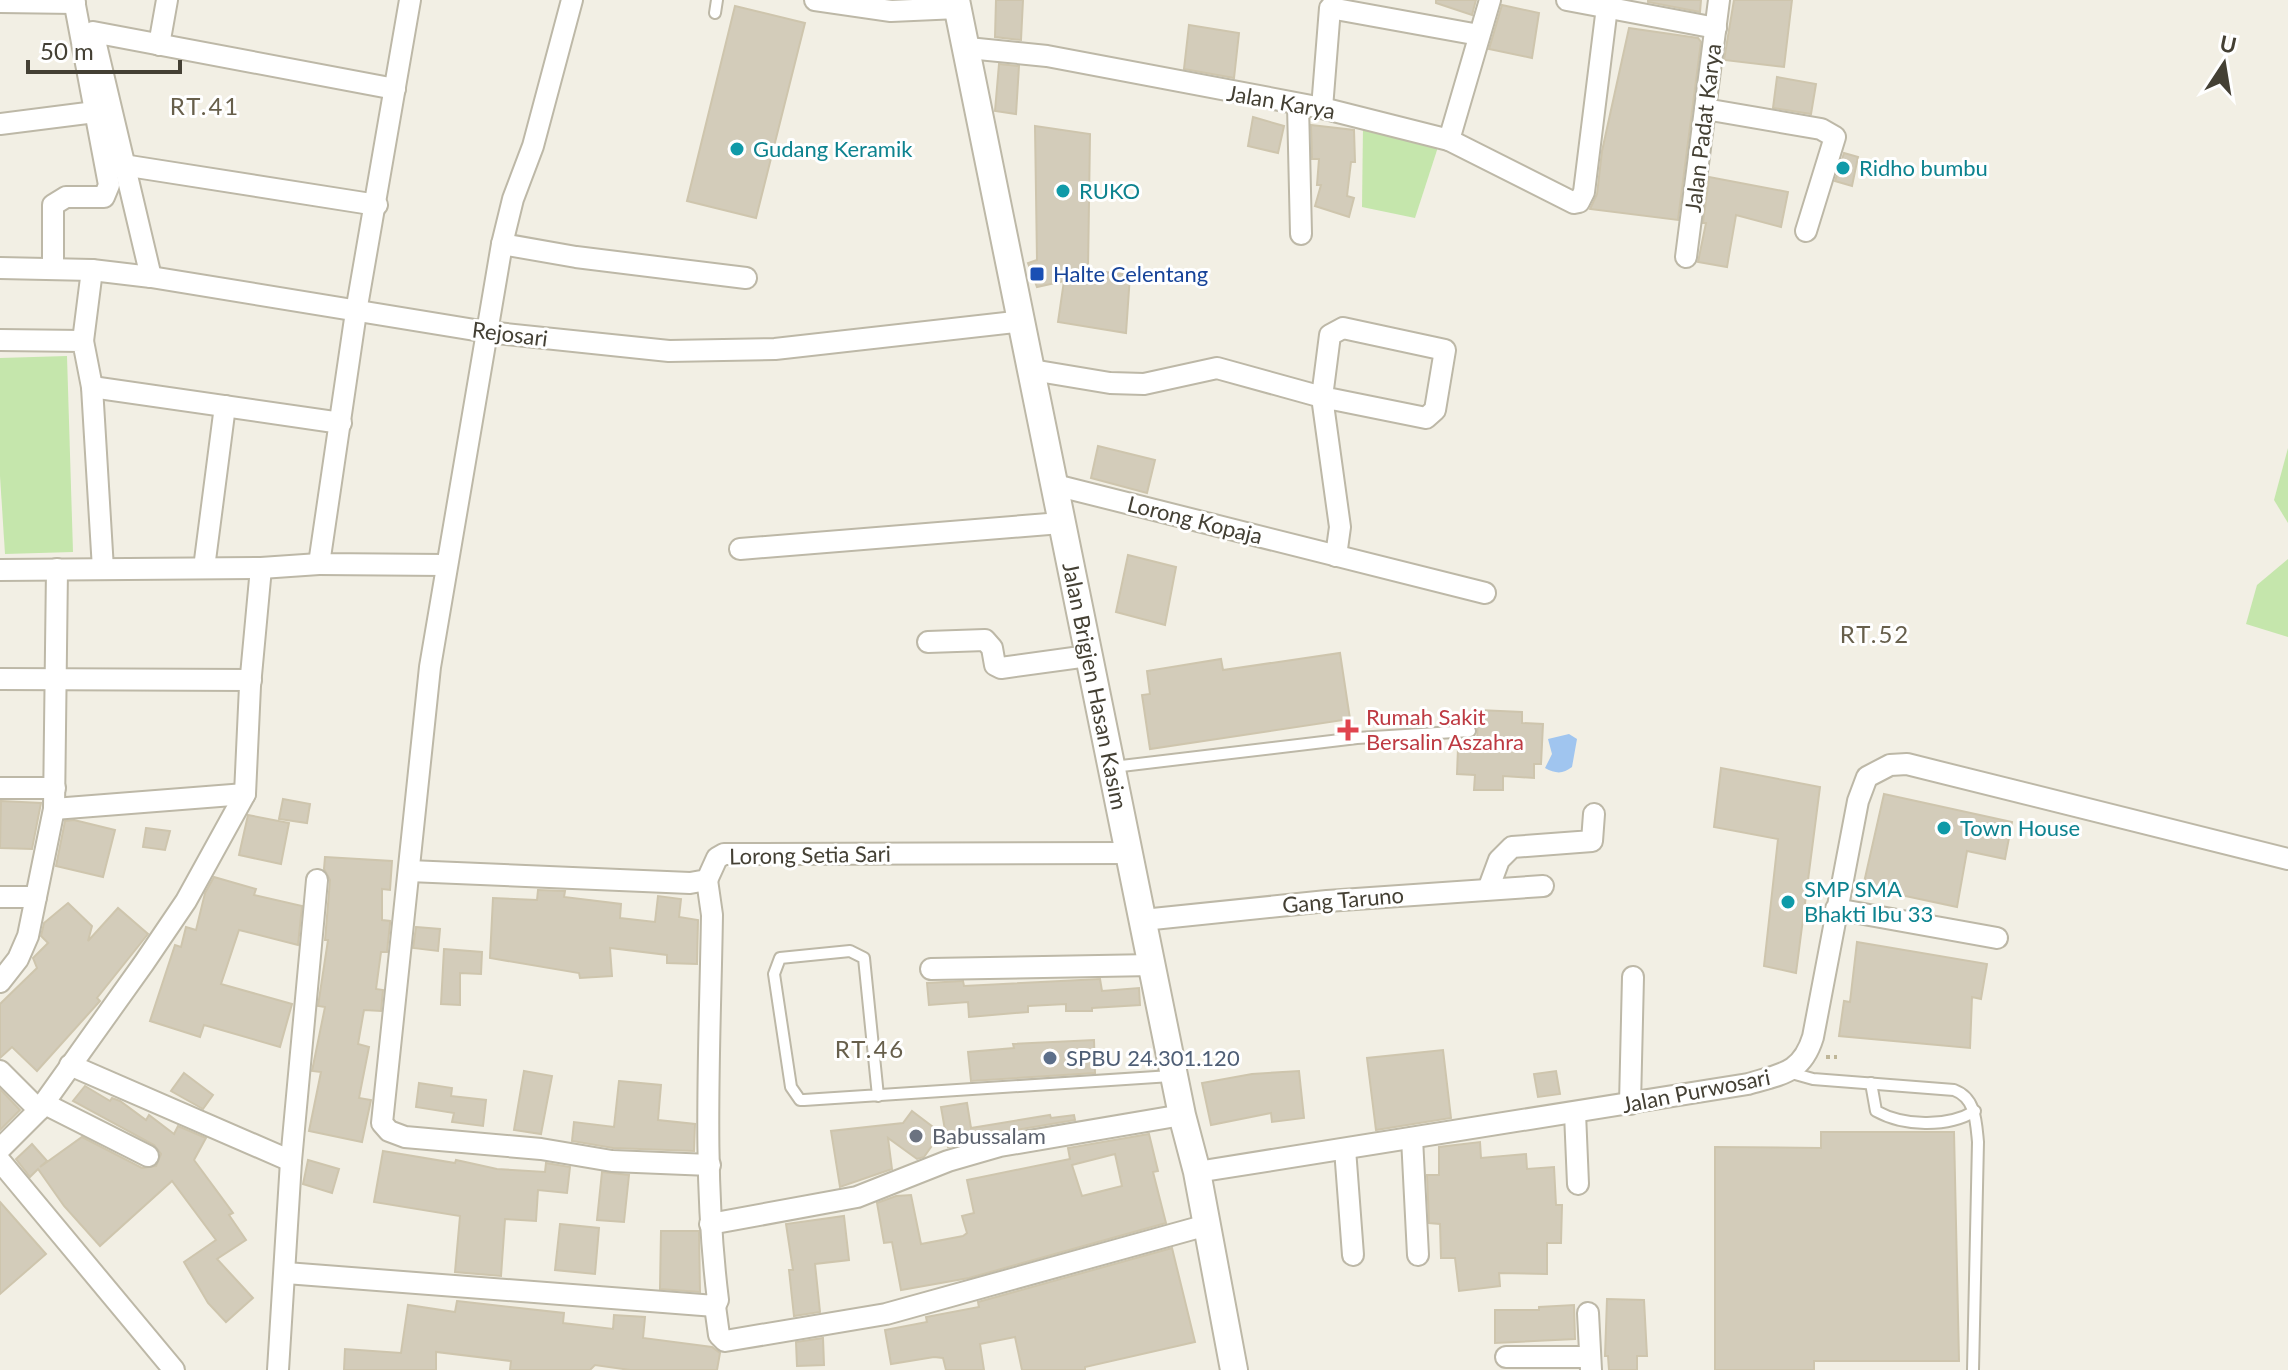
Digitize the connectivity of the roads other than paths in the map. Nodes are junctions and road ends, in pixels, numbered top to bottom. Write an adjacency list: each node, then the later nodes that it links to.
1 (167, 0): 16 (street)
2 (410, 0): 18 (street)
3 (572, 0): 29 (street)
4 (717, 0): 13 (lane)
5 (815, 0): 11 (street)
6 (1490, 0): 15 (street)
7 (1572, 0): 12 (street)
8 (1719, 0): 14 (street, Jalan Padat Karya)
9 (75, 1): 10 (street); 22 (street)
10 (0, 2)
11 (957, 4): 17 (street, Jalan Brigjen Hasan Kasim)
12 (1607, 7): 14 (street); 24 (street, Jalan Karya)
13 (715, 13)
14 (1716, 28): 21 (street, Jalan Padat Karya)
15 (1479, 35): 20 (street); 24 (street)
16 (159, 45): 18 (street); 25 (street)
17 (968, 48): 19 (street, Jalan Karya); 37 (street, Jalan Brigjen Hasan Kasim)
18 (395, 89): 26 (street)
19 (1298, 105): 20 (street, Jalan Karya); 28 (street)
20 (1322, 108): 24 (street, Jalan Karya)
21 (1705, 109): 27 (street); 30 (street, Jalan Padat Karya)
22 (95, 112): 23 (street); 32 (street)
23 (0, 124)
24 (1449, 140)
25 (123, 165): 26 (street); 34 (street)
26 (377, 205): 36 (street)
27 (1806, 231)
28 (1301, 234)
29 (502, 244): 35 (street); 38 (street)
30 (1686, 257)
31 (0, 268): 32 (street, Rejosari)
32 (53, 269): 33 (street, Rejosari)
33 (92, 270): 34 (street, Rejosari); 40 (street)
34 (151, 277): 36 (street, Rejosari)
35 (746, 278)
36 (356, 312): 38 (street, Rejosari); 45 (street)
37 (1023, 321): 38 (street, Rejosari); 41 (street, Jalan Brigjen Hasan Kasim)
38 (487, 332): 51 (street)
39 (0, 340): 40 (street)
40 (83, 341): 42 (street)
41 (1032, 370): 43 (street); 46 (street, Jalan Brigjen Hasan Kasim)
42 (92, 387): 44 (street); 55 (street)
43 (1322, 397): 43 (street); 49 (street)
44 (225, 406): 45 (street); 52 (street)
45 (341, 423): 50 (street)
46 (1055, 485): 47 (street, Jalan Brigjen Hasan Kasim); 49 (street, Lorong Kopaja)
47 (1061, 523): 48 (street); 59 (street, Jalan Brigjen Hasan Kasim)
48 (740, 549)
49 (1336, 556): 57 (street, Lorong Kopaja)
50 (319, 564): 51 (street); 53 (street)
51 (445, 565): 72 (street)
52 (204, 568): 53 (street); 55 (street)
53 (261, 568): 62 (street)
54 (57, 569): 55 (street); 56 (street); 61 (street)
55 (103, 569)
56 (0, 570)
57 (1485, 593)
58 (928, 642): 59 (street)
59 (1088, 656): 64 (street, Jalan Brigjen Hasan Kasim)
60 (0, 679): 61 (street)
61 (57, 679): 62 (street); 66 (street)
62 (251, 680): 67 (street)
63 (1470, 731): 64 (lane)
64 (1111, 768): 70 (street, Jalan Brigjen Hasan Kasim)
65 (0, 788): 66 (street)
66 (55, 788): 68 (street)
67 (245, 794): 68 (street); 86 (street)
68 (54, 809): 78 (street)
69 (1594, 814): 76 (street)
70 (1129, 853): 74 (street, Lorong Setia Sari); 80 (street, Jalan Brigjen Hasan Kasim)
71 (2288, 859): 79 (street, Jalan Purwosari)
72 (409, 871): 74 (street, Lorong Setia Sari); 103 (street)
73 (317, 880): 102 (street)
74 (707, 880): 103 (street)
75 (1543, 886): 76 (street, Gang Taruno)
76 (1489, 887): 80 (street, Gang Taruno)
77 (0, 897): 78 (street)
78 (36, 897): 85 (street)
79 (1836, 909): 81 (street); 88 (street, Jalan Purwosari)
80 (1143, 920): 82 (street, Jalan Brigjen Hasan Kasim)
81 (1997, 938)
82 (1153, 965): 83 (street); 89 (street, Jalan Brigjen Hasan Kasim)
83 (931, 969)
84 (1633, 977): 92 (street)
85 (0, 982)
86 (70, 1065): 93 (street); 102 (street)
87 (0, 1071): 93 (street)
88 (1786, 1071): 90 (lane); 92 (street, Jalan Purwosari)
89 (1177, 1076): 91 (lane); 96 (street, Jalan Brigjen Hasan Kasim)
90 (1871, 1083): 94 (lane); 94 (lane)
91 (878, 1096): 91 (lane)
92 (1630, 1104): 95 (street, Jalan Purwosari)
93 (41, 1106): 98 (street); 100 (street)
94 (1975, 1111): 118 (lane)
95 (1575, 1113): 97 (street, Jalan Purwosari); 105 (street)
96 (1182, 1115): 104 (street, Jalan Brigjen Hasan Kasim); 106 (street)
97 (1412, 1138): 99 (street, Jalan Purwosari); 109 (street)
98 (0, 1149)
99 (1345, 1149): 104 (street, Jalan Purwosari); 108 (street)
100 (148, 1156)
101 (0, 1161): 115 (street)
102 (291, 1161): 110 (street)
103 (710, 1165): 106 (street)
104 (1197, 1172): 107 (street, Jalan Brigjen Hasan Kasim)
105 (1578, 1184)
106 (710, 1224): 111 (street)
107 (1207, 1225): 111 (street); 117 (street, Jalan Brigjen Hasan Kasim)
108 (1353, 1255)
109 (1418, 1255)
110 (286, 1273): 111 (street); 116 (street)
111 (715, 1306)
112 (1588, 1313): 114 (street)
113 (1506, 1357): 114 (street)
114 (1590, 1357)
115 (174, 1370)
116 (278, 1370)
117 (1234, 1370)
118 (1973, 1370)

